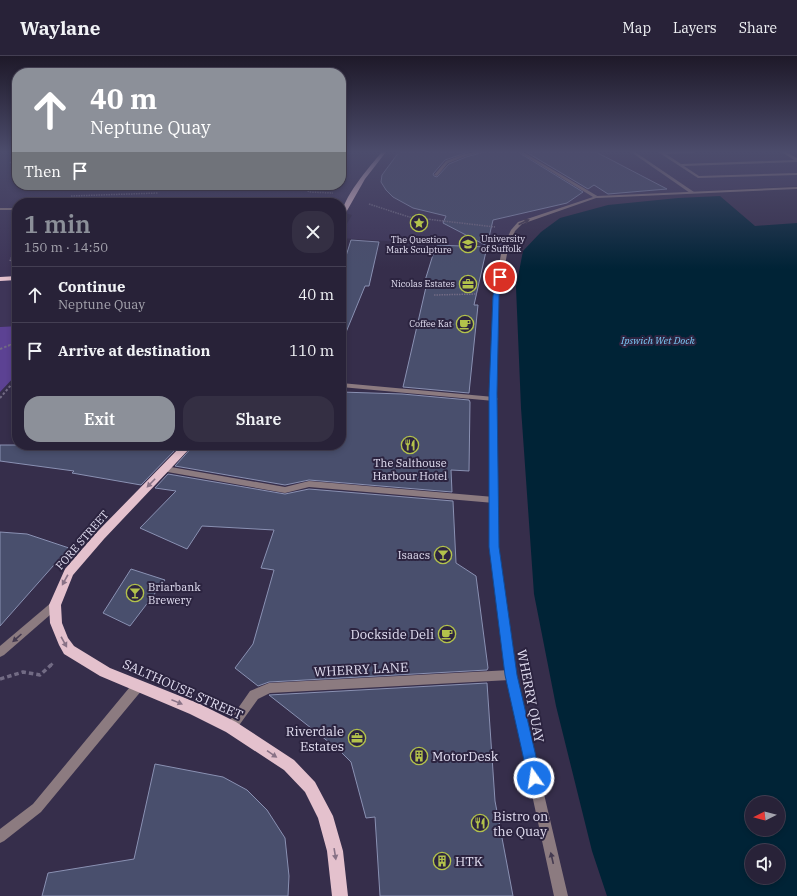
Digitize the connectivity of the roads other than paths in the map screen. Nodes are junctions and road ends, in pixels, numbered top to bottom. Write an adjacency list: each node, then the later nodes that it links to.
1 (356, 191): 6 (main road)
2 (587, 191): 5 (street)
3 (718, 191): 4 (street)
4 (692, 192): 5 (street)
5 (597, 197): 12 (street, WHERRY QUAY, one-way to 5)
6 (346, 208)
7 (0, 209): 8 (street)
8 (12, 209)
9 (12, 278): 10 (main road)
10 (0, 279)
11 (346, 385): 12 (street)
12 (494, 399): 15 (street, WHERRY QUAY)
13 (183, 450): 14 (main road, FORE STREET)
14 (165, 469): 15 (street); 16 (main road, FORE STREET, one-way to 16)
15 (494, 500): 18 (street, WHERRY QUAY)
16 (55, 605): 17 (street, FORE STREET, one-way to 17); 19 (main road, SALTHOUSE STREET, one-way to 19)
17 (0, 652)
18 (511, 675): 20 (street, WHERRY LANE); 23 (street, WHERRY QUAY, one-way to 18)
19 (138, 686): 20 (main road, SALTHOUSE STREET, one-way to 20); 21 (street)
20 (231, 727): 22 (main road, SALTHOUSE STREET, one-way to 22)
21 (0, 837)
22 (340, 896)
23 (561, 896)

